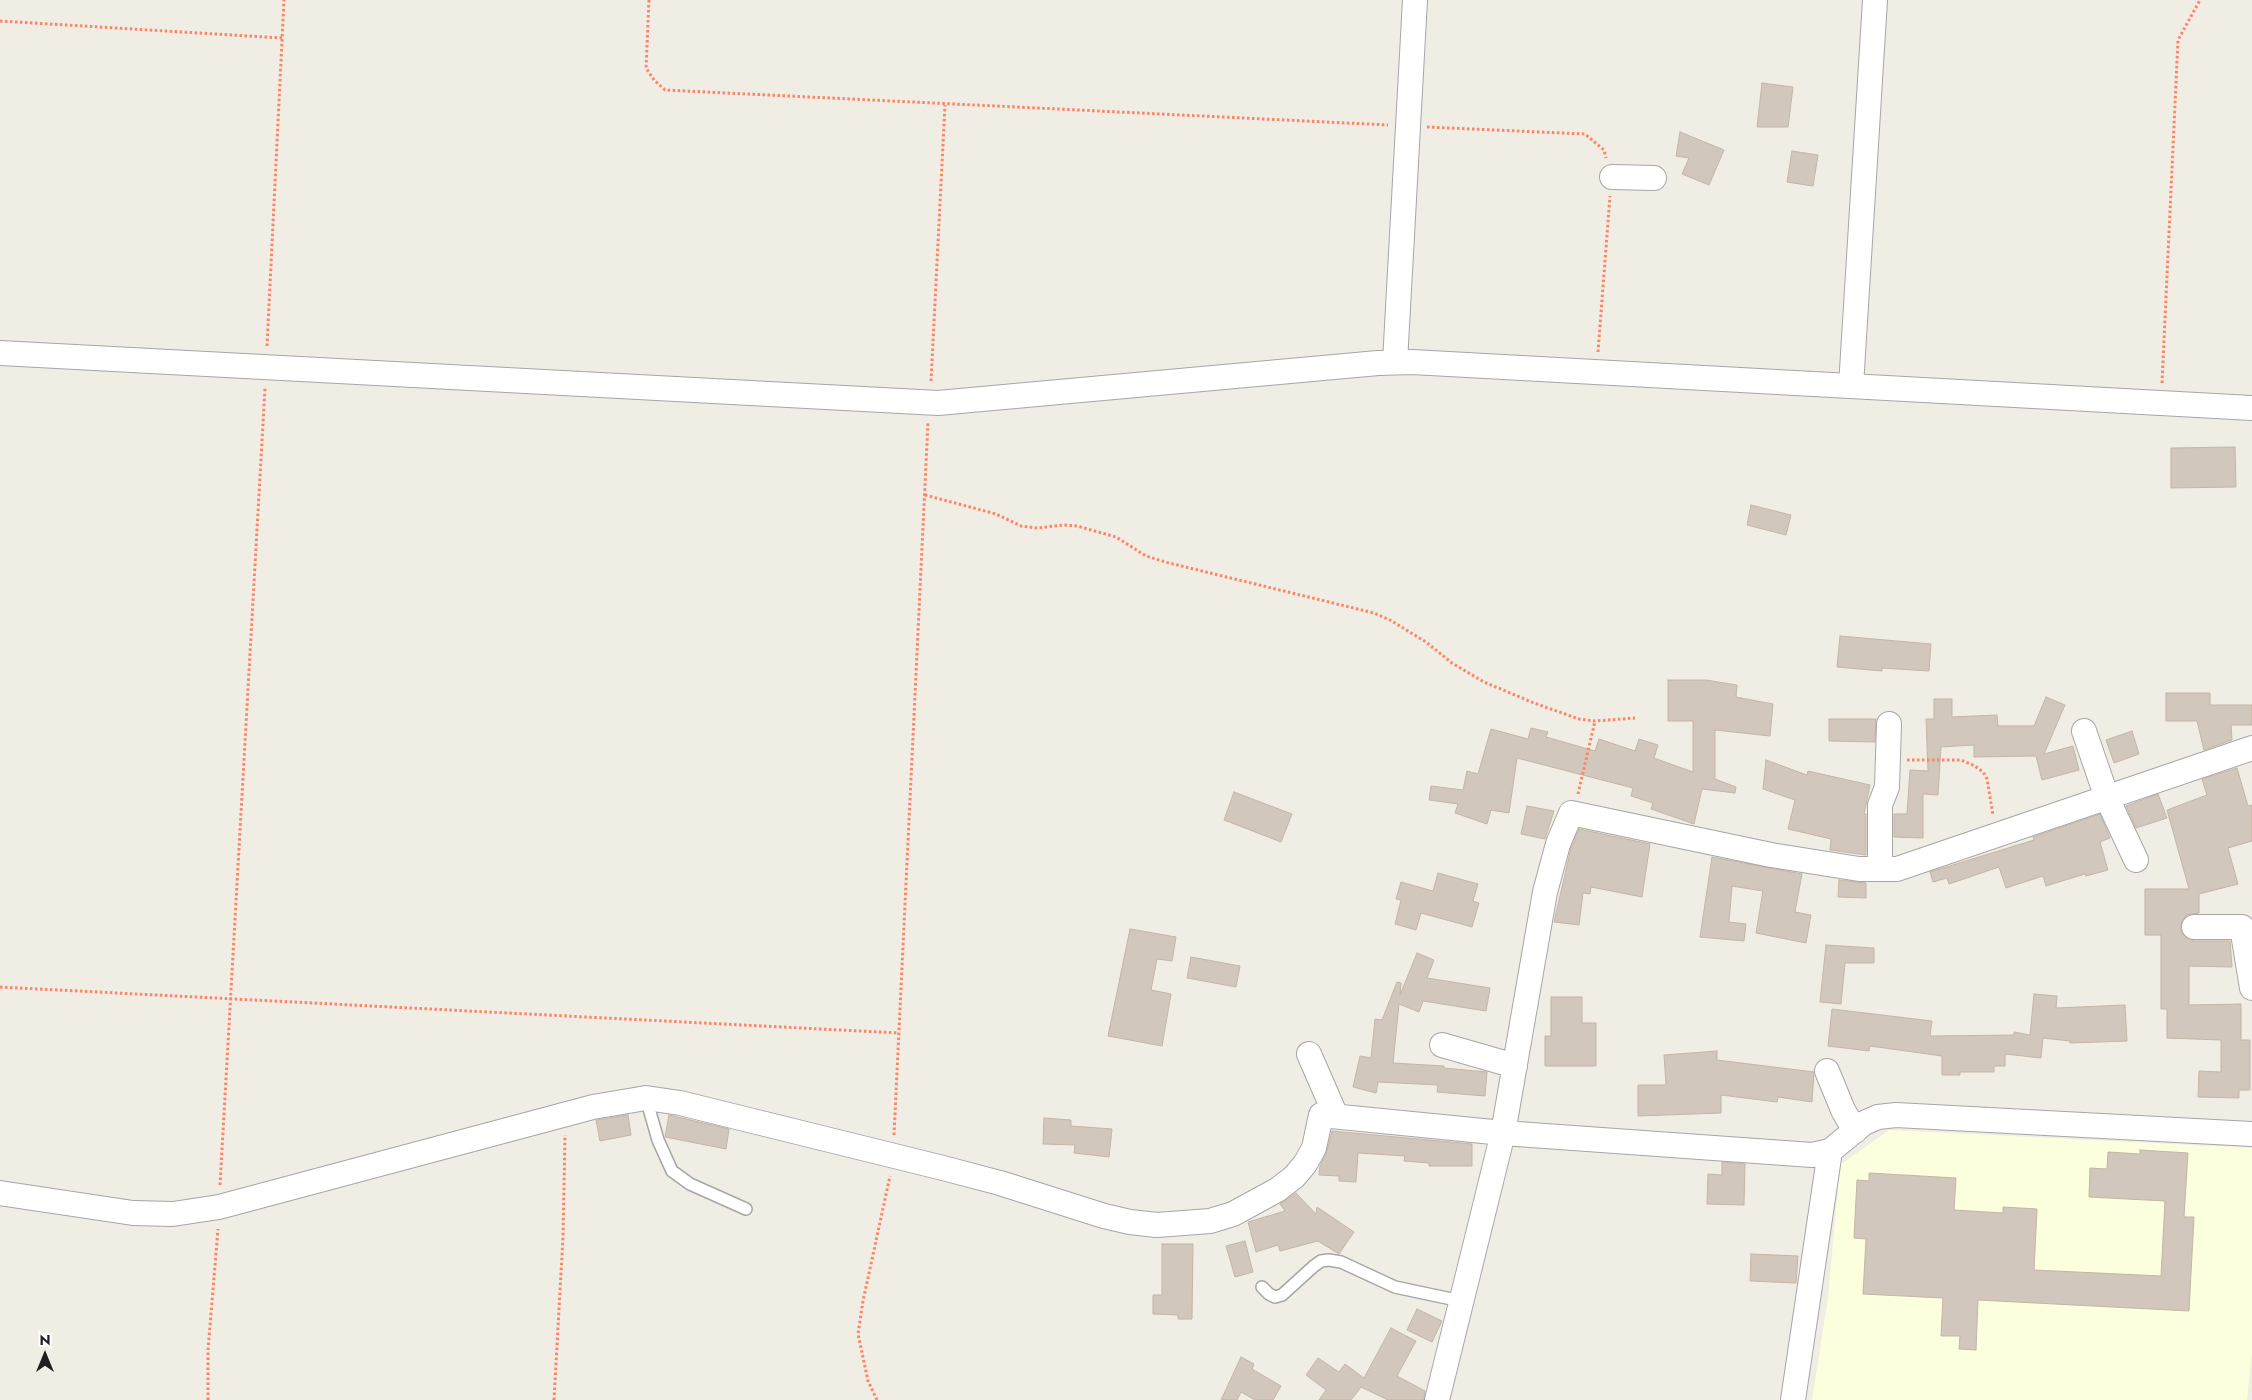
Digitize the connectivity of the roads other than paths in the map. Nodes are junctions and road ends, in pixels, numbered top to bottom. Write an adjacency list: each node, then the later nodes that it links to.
1 (1415, 0): 6 (street)
2 (1874, 0): 7 (street)
3 (1612, 177): 4 (street)
4 (1654, 178)
5 (0, 354): 6 (street)
6 (1395, 362): 7 (street)
7 (1851, 386): 8 (street)
8 (2252, 408)
9 (1889, 724): 14 (street)
10 (2084, 731): 12 (street)
11 (2252, 748): 12 (street)
12 (2107, 798): 13 (street); 14 (street)
13 (2136, 860)
14 (1880, 869): 19 (street)
15 (2194, 927): 16 (street)
16 (2252, 988)
17 (1442, 1045): 19 (street)
18 (1309, 1054): 22 (street)
19 (1515, 1066): 24 (street)
20 (1827, 1071): 23 (street)
21 (646, 1098): 22 (street); 27 (street); 28 (lane)
22 (1336, 1116): 24 (street)
23 (1854, 1131): 25 (street); 26 (street)
24 (1503, 1133): 26 (street); 30 (street)
25 (2252, 1134)
26 (1830, 1151): 32 (street)
27 (0, 1193)
28 (746, 1209)
29 (1262, 1287): 30 (lane)
30 (1461, 1301): 31 (street)
31 (1437, 1400)
32 (1793, 1400)

